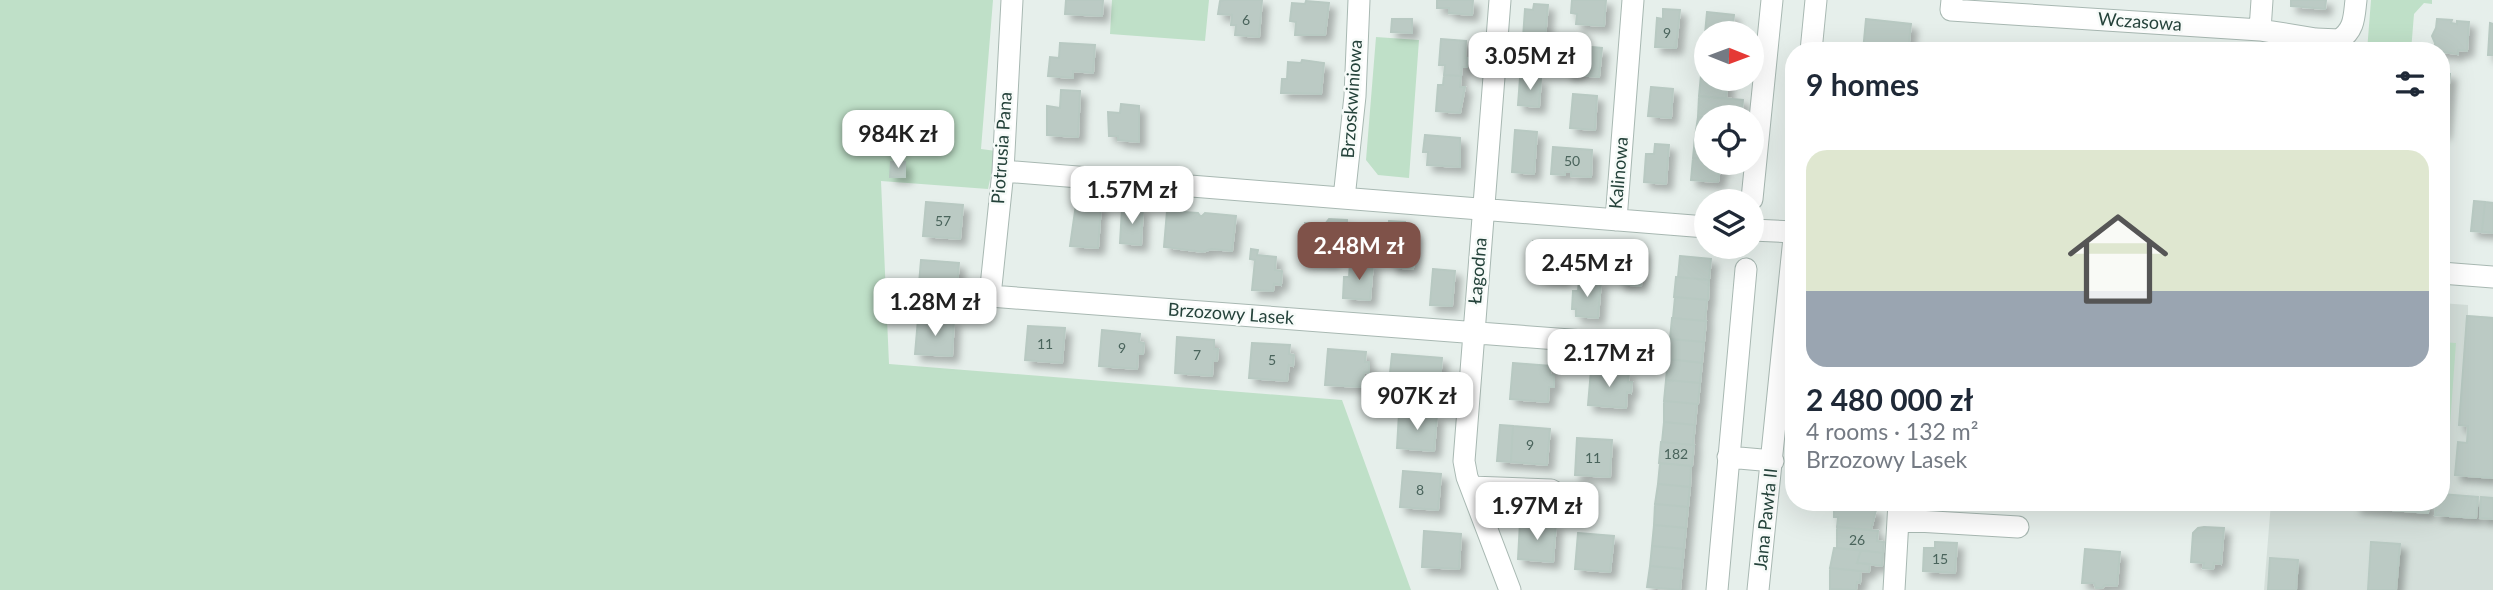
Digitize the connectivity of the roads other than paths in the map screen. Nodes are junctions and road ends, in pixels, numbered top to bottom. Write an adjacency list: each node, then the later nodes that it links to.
1 (1012, 0): 12 (street, Piotrusia Pana)
2 (1359, 0): 14 (street, Brzoskwiniowa)
3 (1500, 0): 15 (street, Łagodna)
4 (1633, 0): 16 (street, Kalinowa)
5 (1772, 0): 13 (street)
6 (1816, 0): 11 (street)
7 (1952, 0): 10 (street, Wczasowa)
8 (2262, 0): 10 (street)
9 (2356, 0): 10 (street, Wczasowa)
10 (2260, 30)
11 (1812, 42)
12 (1003, 171): 14 (street); 23 (street, Piotrusia Pana)
13 (1753, 189)
14 (1344, 198): 15 (street)
15 (1483, 209): 16 (street); 24 (street, Łagodna)
16 (1616, 220): 17 (street)
17 (1694, 226)
18 (1764, 231): 19 (street)
19 (1785, 232)
20 (1746, 269): 27 (street)
21 (2450, 274): 22 (street)
22 (2493, 277)
23 (990, 296): 24 (street, Brzozowy Lasek)
24 (1472, 333): 26 (street); 29 (street, Łagodna)
25 (1785, 334): 28 (street, Jana Pawła II)
26 (1597, 342)
27 (1728, 457): 28 (street); 34 (street)
28 (1773, 461): 35 (street, Jana Pawła II)
29 (1471, 488): 30 (street); 33 (street, Łagodna)
30 (1575, 503)
31 (1899, 511): 32 (street); 36 (street)
32 (2018, 527)
33 (1510, 590)
34 (1717, 590)
35 (1758, 590)
36 (1894, 590)

